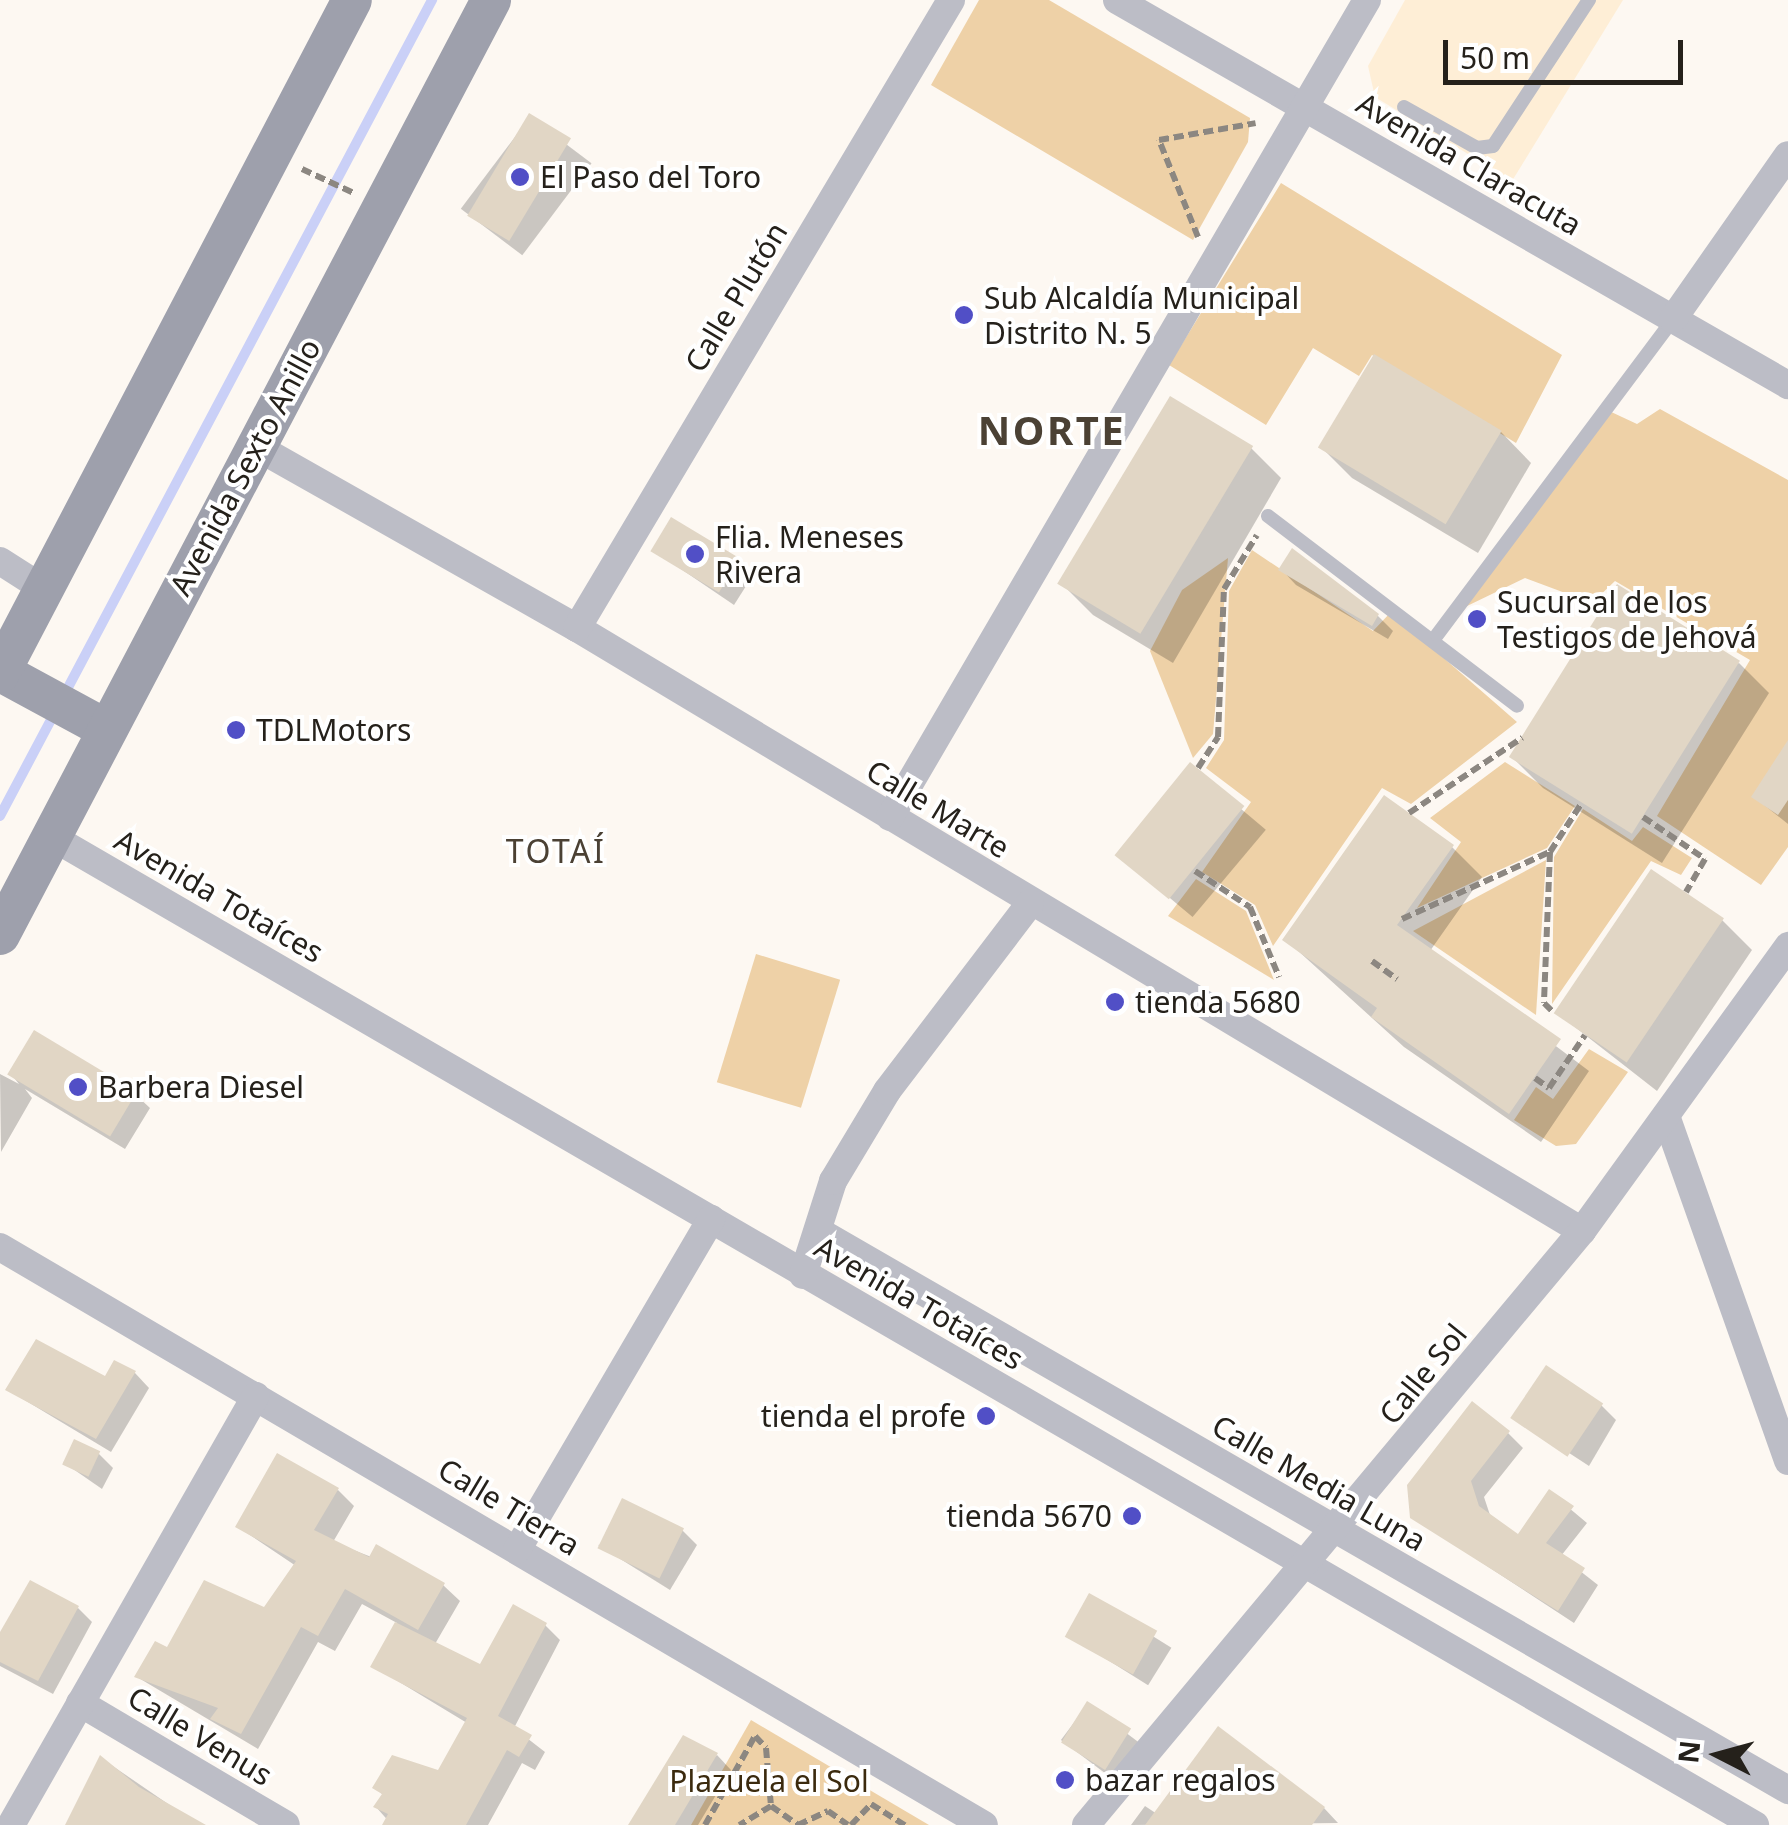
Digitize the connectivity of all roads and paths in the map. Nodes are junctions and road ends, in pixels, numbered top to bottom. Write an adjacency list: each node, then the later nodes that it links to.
1 (352, 0): 19 (main road)
2 (491, 0): 16 (main road, Avenida Sexto Anillo)
3 (951, 0): 20 (street, Calle Plutón)
4 (1118, 0): 7 (street, Avenida Claracuta)
5 (1367, 0): 7 (street)
6 (1589, 0): 8 (lane)
7 (1304, 107): 14 (street, Avenida Claracuta); 29 (street)
8 (1404, 107)
9 (1256, 123): 13 (path)
10 (1788, 154): 14 (street)
11 (314, 174): 12 (path)
12 (353, 193)
13 (1199, 238)
14 (1673, 319): 15 (street, Avenida Claracuta); 21 (lane)
15 (1788, 385)
16 (257, 447): 20 (street, Calle Marte); 24 (main road, Avenida Sexto Anillo)
17 (1268, 516): 21 (lane); 26 (path)
18 (0, 561): 19 (street)
19 (44, 590): 22 (main road)
20 (577, 628): 29 (street, Calle Marte)
21 (1437, 635): 23 (lane)
22 (0, 673): 24 (main road)
23 (1517, 706)
24 (93, 722): 31 (main road, Avenida Sexto Anillo)
25 (1522, 738): 28 (path)
26 (1198, 768)
27 (1582, 804): 32 (path)
28 (1409, 813)
29 (890, 817): 35 (street, Calle Marte)
30 (1643, 817): 34 (path)
31 (52, 837): 37 (main road, Avenida Sexto Anillo); 46 (street, Avenida Totaíces)
32 (1550, 852): 36 (path); 42 (path)
33 (1195, 871): 40 (path)
34 (1686, 892)
35 (1030, 903): 47 (street); 48 (street, Calle Marte)
36 (1402, 919)
37 (0, 935)
38 (1788, 946): 45 (street, Calle Sol)
39 (1372, 961): 41 (path)
40 (1279, 977)
41 (1398, 979)
42 (1554, 1013)
43 (1586, 1035): 44 (path)
44 (1534, 1078)
45 (1666, 1116): 48 (street, Calle Sol); 52 (street)
46 (711, 1219): 50 (street, Avenida Totaíces); 54 (street)
47 (818, 1230): 50 (street); 53 (street, Calle Media Luna)
48 (1582, 1231): 53 (street, Calle Sol)
49 (0, 1247): 51 (street, Calle Tierra)
50 (804, 1274): 55 (street, Avenida Totaíces)
51 (256, 1396): 54 (street, Calle Tierra); 56 (street)
52 (1788, 1461)
53 (1337, 1531): 55 (street, Calle Sol); 57 (street, Calle Media Luna)
54 (517, 1550): 66 (street, Calle Tierra)
55 (1310, 1564): 67 (street, Calle Sol); 68 (street, Avenida Totaíces)
56 (80, 1703): 59 (street); 60 (street, Calle Venus)
57 (1788, 1790)
58 (770, 1806): 61 (path); 62 (path); 63 (path)
59 (11, 1825)
60 (286, 1825)
61 (705, 1825)
62 (739, 1825)
63 (798, 1825): 64 (path)
64 (850, 1825): 65 (path)
65 (904, 1825)
66 (984, 1825)
67 (1086, 1825)
68 (1756, 1825)

